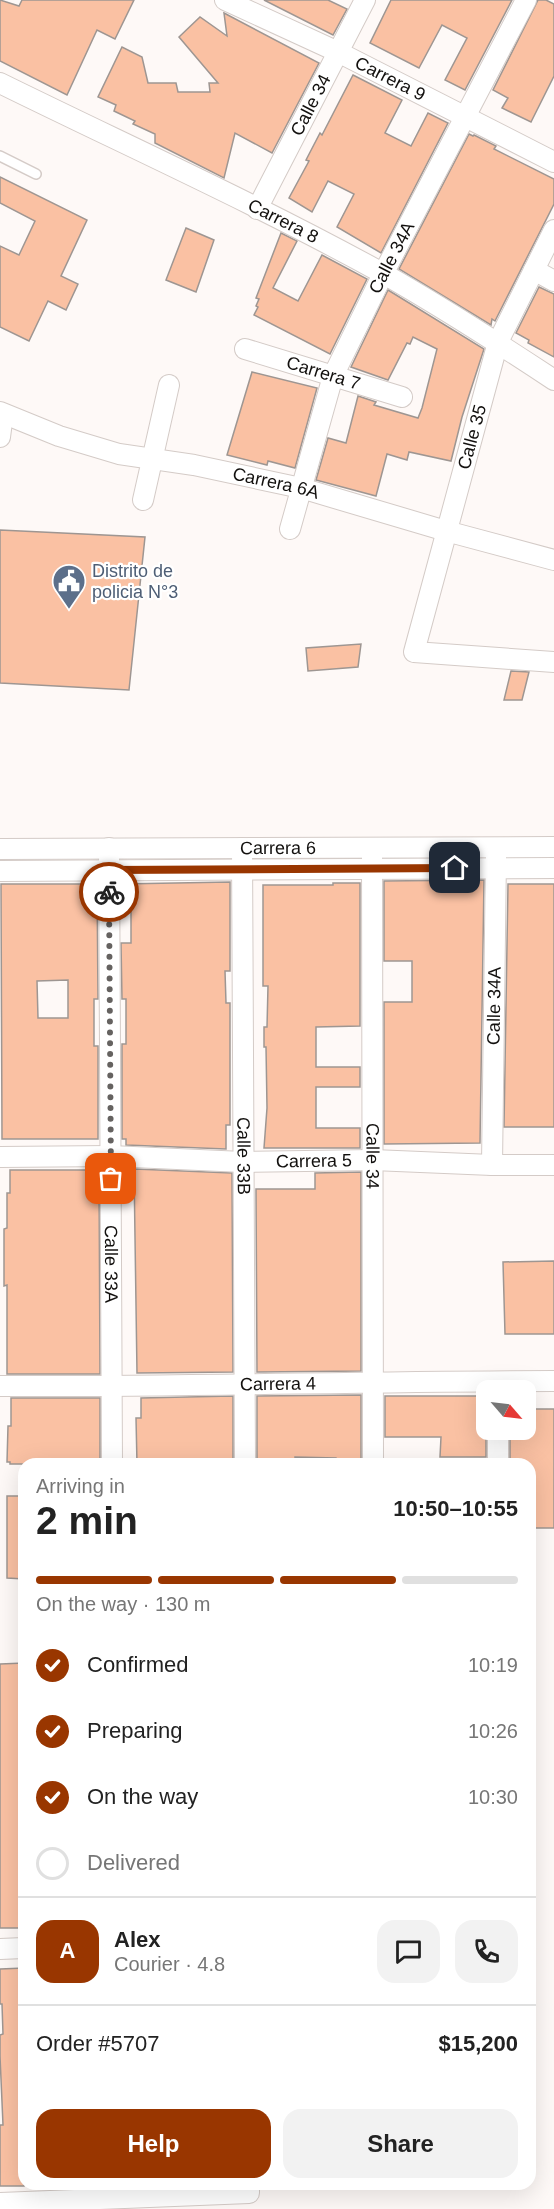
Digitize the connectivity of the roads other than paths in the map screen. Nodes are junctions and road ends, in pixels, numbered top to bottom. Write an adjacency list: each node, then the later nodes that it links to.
1 (225, 0): 4 (street, Carrera 9)
2 (365, 0): 4 (street, Calle 34)
3 (526, 0): 6 (street, Calle 34A)
4 (338, 52): 6 (street, Carrera 9); 10 (street, Calle 34)
5 (0, 83): 10 (street, Carrera 8)
6 (465, 117): 8 (street, Carrera 9); 13 (street, Calle 34A)
7 (0, 156): 9 (lane)
8 (554, 162)
9 (36, 174)
10 (257, 209): 13 (street, Carrera 8)
11 (554, 230): 12 (street, Calle 35)
12 (534, 270): 14 (street); 15 (street, Calle 35)
13 (383, 274): 15 (street, Carrera 8); 17 (street, Calle 34A)
14 (554, 281)
15 (498, 342): 18 (street, Carrera 8); 27 (street, Calle 35)
16 (245, 349): 17 (street, Carrera 7)
17 (333, 376): 20 (street, Carrera 7); 24 (street, Calle 34A)
18 (554, 380)
19 (169, 385): 23 (street)
20 (402, 397)
21 (2, 413): 22 (street); 23 (street, Carrera 6A)
22 (0, 438)
23 (154, 459): 24 (street, Carrera 6A); 25 (street)
24 (301, 488): 26 (street, Calle 34A); 27 (street, Carrera 6A)
25 (143, 501)
26 (290, 529)
27 (446, 531): 28 (street, Carrera 6A); 29 (street, Calle 35)
28 (554, 560)
29 (554, 662)
30 (496, 847): 31 (street, Carrera 6); 34 (street, Carrera 6); 36 (street, Calle 34A)
31 (554, 847)
32 (109, 848): 33 (street, Carrera 6); 35 (street, Carrera 6); 40 (street, Calle 33A)
33 (242, 848): 34 (street, Carrera 6); 38 (street, Calle 33B)
34 (372, 848): 39 (street, Calle 34)
35 (0, 849)
36 (496, 868): 37 (street, Carrera 6); 39 (street, Carrera 6); 46 (street, Calle 34A)
37 (554, 868)
38 (242, 869): 39 (street, Carrera 6); 40 (street, Carrera 6); 45 (street, Calle 33B)
39 (372, 869): 44 (street, Calle 34)
40 (109, 870): 41 (street, Carrera 6); 42 (street, Calle 33A)
41 (0, 871)
42 (111, 1156): 43 (street, Carrera 5); 45 (street, Carrera 5); 54 (street, Calle 33A)
43 (0, 1157)
44 (373, 1160): 45 (street, Carrera 5); 46 (street, Carrera 5); 48 (street, Calle 34)
45 (243, 1162): 51 (street, Calle 33B)
46 (492, 1165): 47 (street, Carrera 5)
47 (554, 1165)
48 (373, 1381): 51 (street, Carrera 4); 52 (street, Carrera 4); 58 (street, Calle 34)
49 (554, 1381): 50 (street, Carrera 4)
50 (536, 1383)
51 (244, 1384): 54 (street, Carrera 4); 57 (street, Calle 33B)
52 (476, 1385)
53 (0, 1386): 54 (street, Carrera 4)
54 (112, 1386): 56 (street, Calle 33A)
55 (498, 1440): 59 (street)
56 (112, 1458)
57 (245, 1458)
58 (373, 1458)
59 (498, 1458)
60 (18, 1948): 61 (street)
61 (0, 1949)
62 (149, 2190): 63 (street)
63 (48, 2192): 64 (street)
64 (0, 2203)

